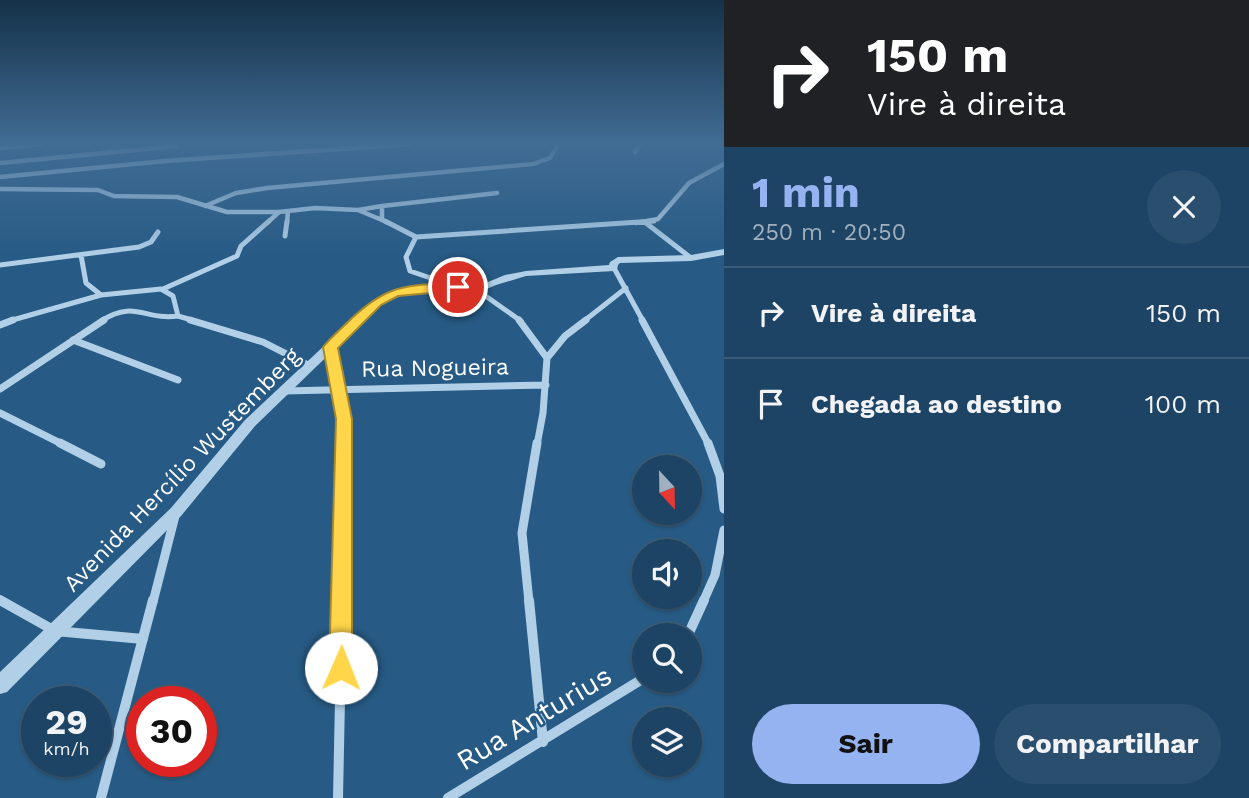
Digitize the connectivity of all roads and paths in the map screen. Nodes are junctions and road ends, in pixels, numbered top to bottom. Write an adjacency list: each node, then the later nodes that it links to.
1 (337, 181): 6 (street)
2 (692, 181): 11 (street)
3 (0, 189): 6 (street)
4 (497, 193): 5 (street)
5 (382, 206): 7 (street); 10 (street)
6 (204, 207): 9 (street)
7 (358, 210): 8 (street); 10 (street)
8 (288, 211): 9 (street); 13 (street)
9 (279, 212): 22 (street)
10 (382, 220): 14 (street)
11 (646, 223): 14 (street); 17 (street)
12 (158, 232): 16 (street)
13 (285, 236)
14 (416, 237): 20 (street)
15 (724, 252): 17 (street, Avenida Hercílio Wustemberg)
16 (81, 255): 18 (street); 24 (street)
17 (691, 258): 19 (street, Avenida Hercílio Wustemberg)
18 (0, 265)
19 (614, 268): 21 (street); 23 (street, Avenida Hercílio Wustemberg)
20 (458, 287): 23 (street, Avenida Hercílio Wustemberg); 28 (street, Avenida Hercílio Wustemberg)
21 (626, 288): 29 (street); 38 (street)
22 (163, 289): 24 (street); 25 (street)
23 (477, 290): 29 (street)
24 (101, 295): 26 (street)
25 (178, 316): 27 (street); 30 (street)
26 (0, 325)
27 (73, 340): 31 (street); 33 (street)
28 (331, 347): 30 (street, Avenida Hercílio Wustemberg); 34 (street)
29 (548, 358): 32 (street)
30 (310, 366): 35 (street, Avenida Hercílio Wustemberg)
31 (178, 380)
32 (546, 385): 34 (street, Rua Nogueira); 47 (street)
33 (0, 389)
34 (340, 390): 35 (street, Rua Nogueira); 49 (street)
35 (283, 391): 39 (street, Avenida Hercílio Wustemberg)
36 (0, 413): 37 (street)
37 (102, 464)
38 (724, 509)
39 (176, 512): 43 (street, Avenida Hercílio Wustemberg); 44 (street)
40 (724, 530): 42 (street)
41 (0, 600): 43 (street)
42 (693, 623)
43 (55, 631): 44 (street); 45 (street, Avenida Hercílio Wustemberg)
44 (143, 639): 48 (street)
45 (0, 685)
46 (632, 686): 47 (street, Rua Anturius)
47 (543, 742): 50 (street, Rua Anturius)
48 (101, 798)
49 (338, 798)
50 (449, 798)

